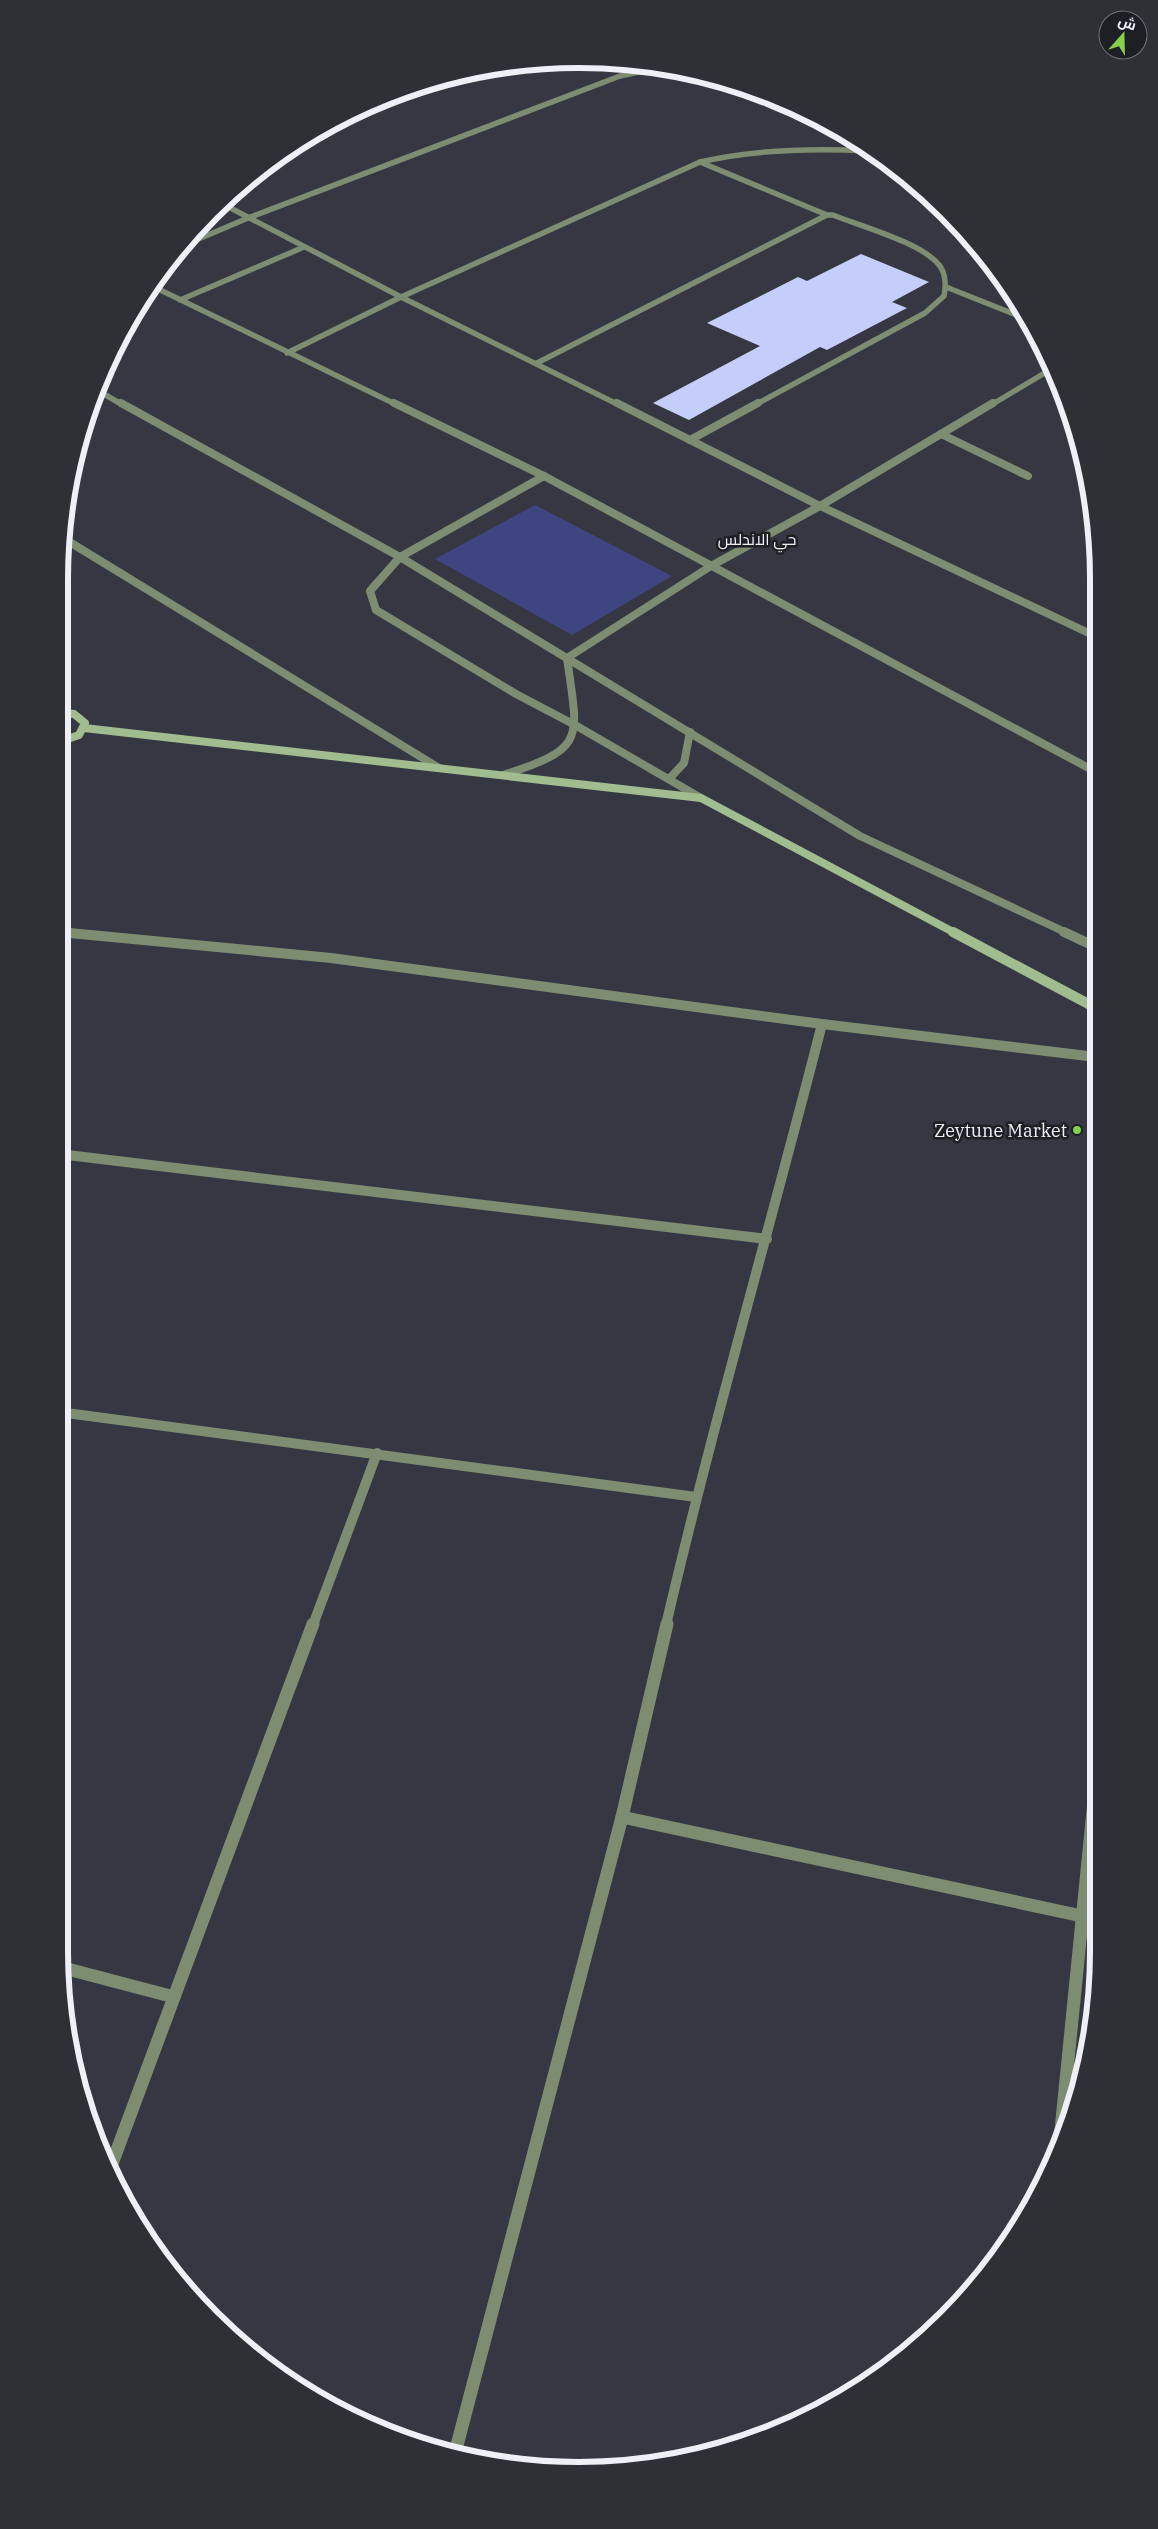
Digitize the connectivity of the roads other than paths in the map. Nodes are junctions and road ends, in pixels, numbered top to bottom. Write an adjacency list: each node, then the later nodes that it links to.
1 (640, 72): 6 (street)
2 (858, 151): 3 (street)
3 (700, 162): 5 (street); 11 (street)
4 (228, 207): 6 (street)
5 (827, 215): 9 (street); 15 (street)
6 (248, 218): 7 (street); 8 (street)
7 (196, 240)
8 (304, 247): 11 (street); 12 (street)
9 (946, 287): 13 (street); 19 (street)
10 (158, 289): 12 (street)
11 (401, 297): 14 (street); 15 (street)
12 (180, 300): 14 (street)
13 (1017, 315)
14 (287, 353): 20 (street)
15 (537, 363): 19 (street)
16 (1047, 372): 18 (street)
17 (103, 393): 24 (street)
18 (941, 434): 21 (street); 22 (street)
19 (690, 440): 22 (street)
20 (544, 476): 24 (street); 25 (street)
21 (1028, 476)
22 (820, 506): 25 (street); 26 (street)
23 (69, 542): 33 (street)
24 (400, 557): 27 (street); 29 (street)
25 (711, 566): 27 (street); 34 (street)
26 (1090, 634)
27 (567, 658): 29 (street); 31 (street)
28 (68, 714): 30 (main road)
29 (575, 724): 35 (street); 36 (street)
30 (84, 728): 32 (main road); 33 (main road)
31 (690, 732): 36 (street); 39 (street)
32 (68, 740)
33 (439, 768): 35 (main road)
34 (1090, 769)
35 (503, 775): 37 (main road)
36 (669, 779): 37 (street)
37 (701, 798): 40 (main road)
38 (68, 933): 41 (street)
39 (1090, 944)
40 (1090, 1005)
41 (822, 1024): 42 (street); 44 (street)
42 (1090, 1055)
43 (68, 1155): 44 (street)
44 (766, 1239): 47 (street)
45 (68, 1413): 46 (street)
46 (377, 1453): 47 (street); 52 (street)
47 (696, 1497): 48 (street)
48 (622, 1817): 50 (street); 55 (street)
49 (1090, 1838): 50 (street)
50 (1082, 1916): 53 (street)
51 (69, 1969): 52 (street)
52 (174, 1997): 54 (street)
53 (1062, 2116)
54 (113, 2161)
55 (457, 2446)

